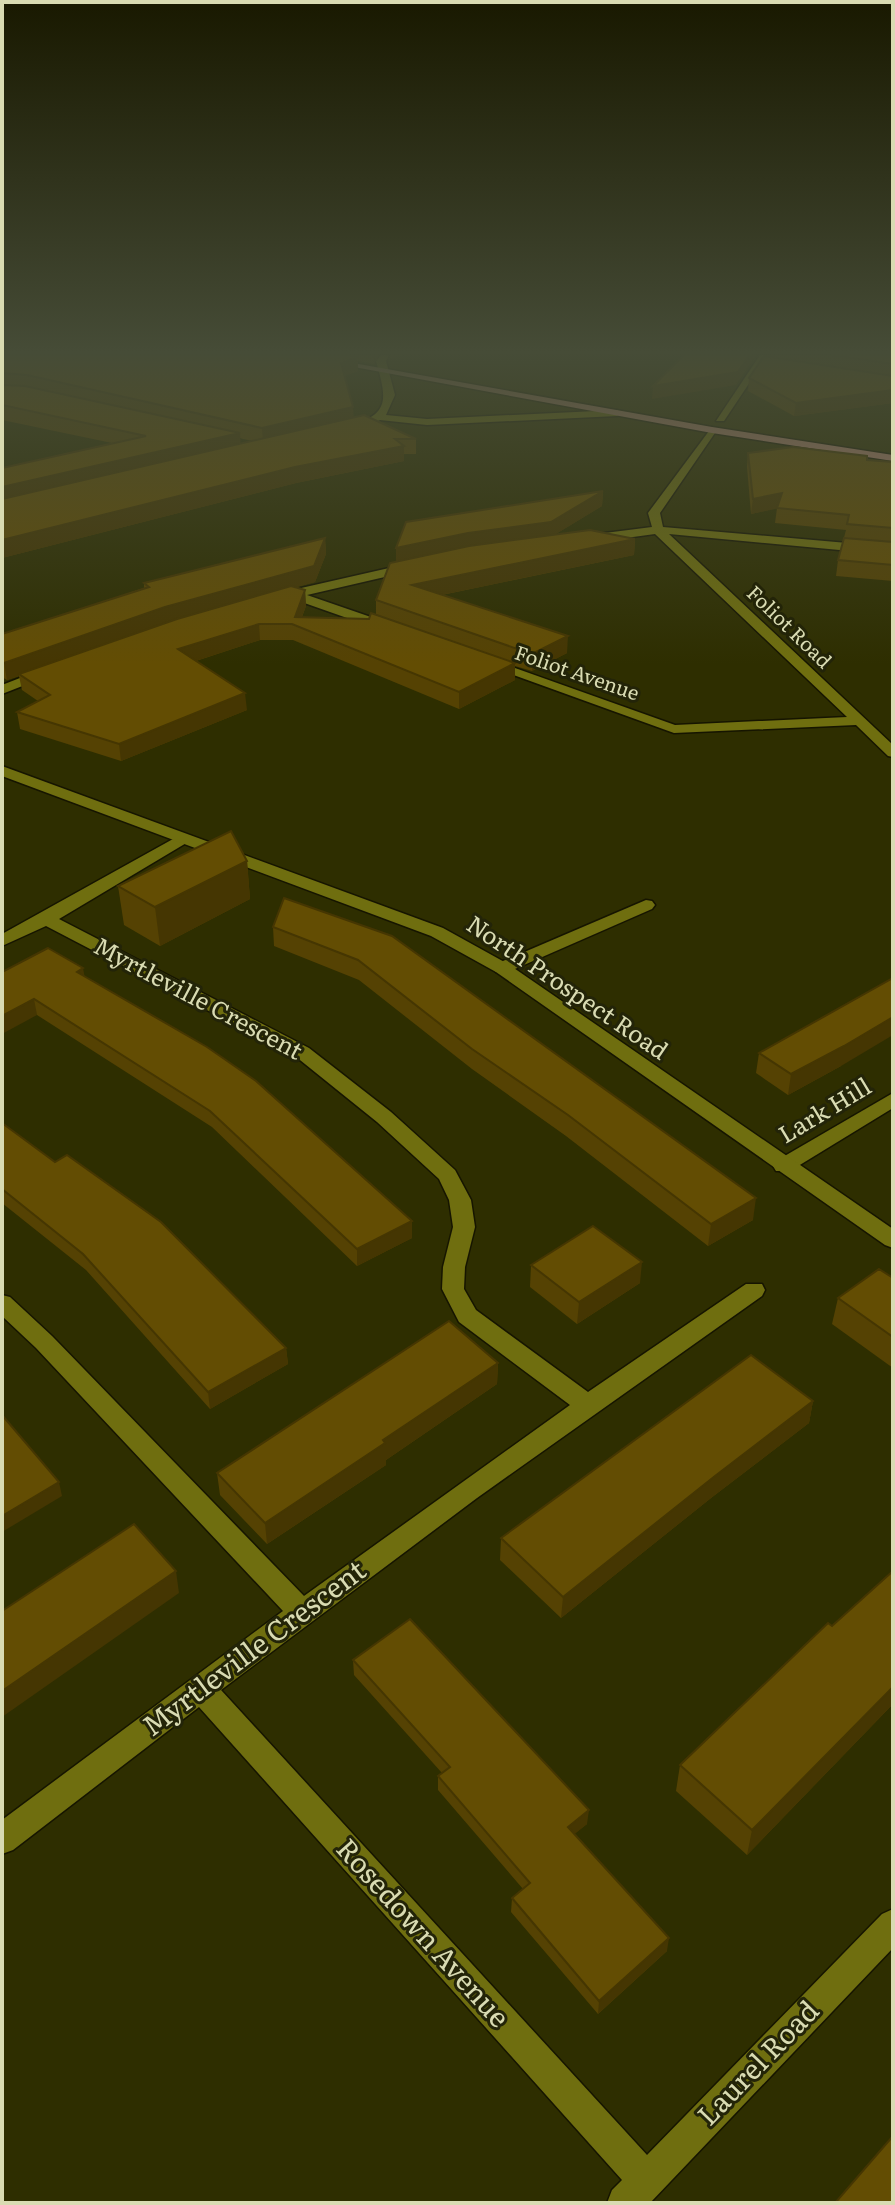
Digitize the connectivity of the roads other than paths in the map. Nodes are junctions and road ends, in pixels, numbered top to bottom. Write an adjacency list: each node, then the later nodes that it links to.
1 (693, 458): 2 (street)
2 (658, 530): 3 (street); 4 (street); 12 (street, Foliot Road)
3 (579, 540)
4 (893, 551)
5 (424, 564): 6 (street)
6 (292, 594): 7 (street); 8 (street)
7 (263, 603)
8 (409, 635)
9 (481, 661): 12 (street, Foliot Avenue)
10 (57, 668): 11 (street)
11 (2, 690)
12 (859, 721): 13 (street, Foliot Road)
13 (893, 753)
14 (2, 771): 15 (street, North Prospect Road)
15 (182, 839): 17 (street); 19 (street, North Prospect Road)
16 (646, 905): 19 (street)
17 (46, 919): 18 (street); 25 (street, Myrtleville Crescent)
18 (2, 941)
19 (502, 968): 21 (street, North Prospect Road)
20 (893, 1099): 21 (street, Lark Hill)
21 (783, 1166): 22 (street, North Prospect Road)
22 (893, 1240)
23 (754, 1290): 25 (street, Myrtleville Crescent)
24 (2, 1303): 26 (street)
25 (585, 1403): 26 (street, Myrtleville Crescent)
26 (301, 1611): 27 (street, Myrtleville Crescent)
27 (201, 1688): 28 (street, Myrtleville Crescent); 30 (street, Rosedown Avenue)
28 (2, 1839)
29 (893, 1925): 30 (street, Laurel Road)
30 (635, 2191)

